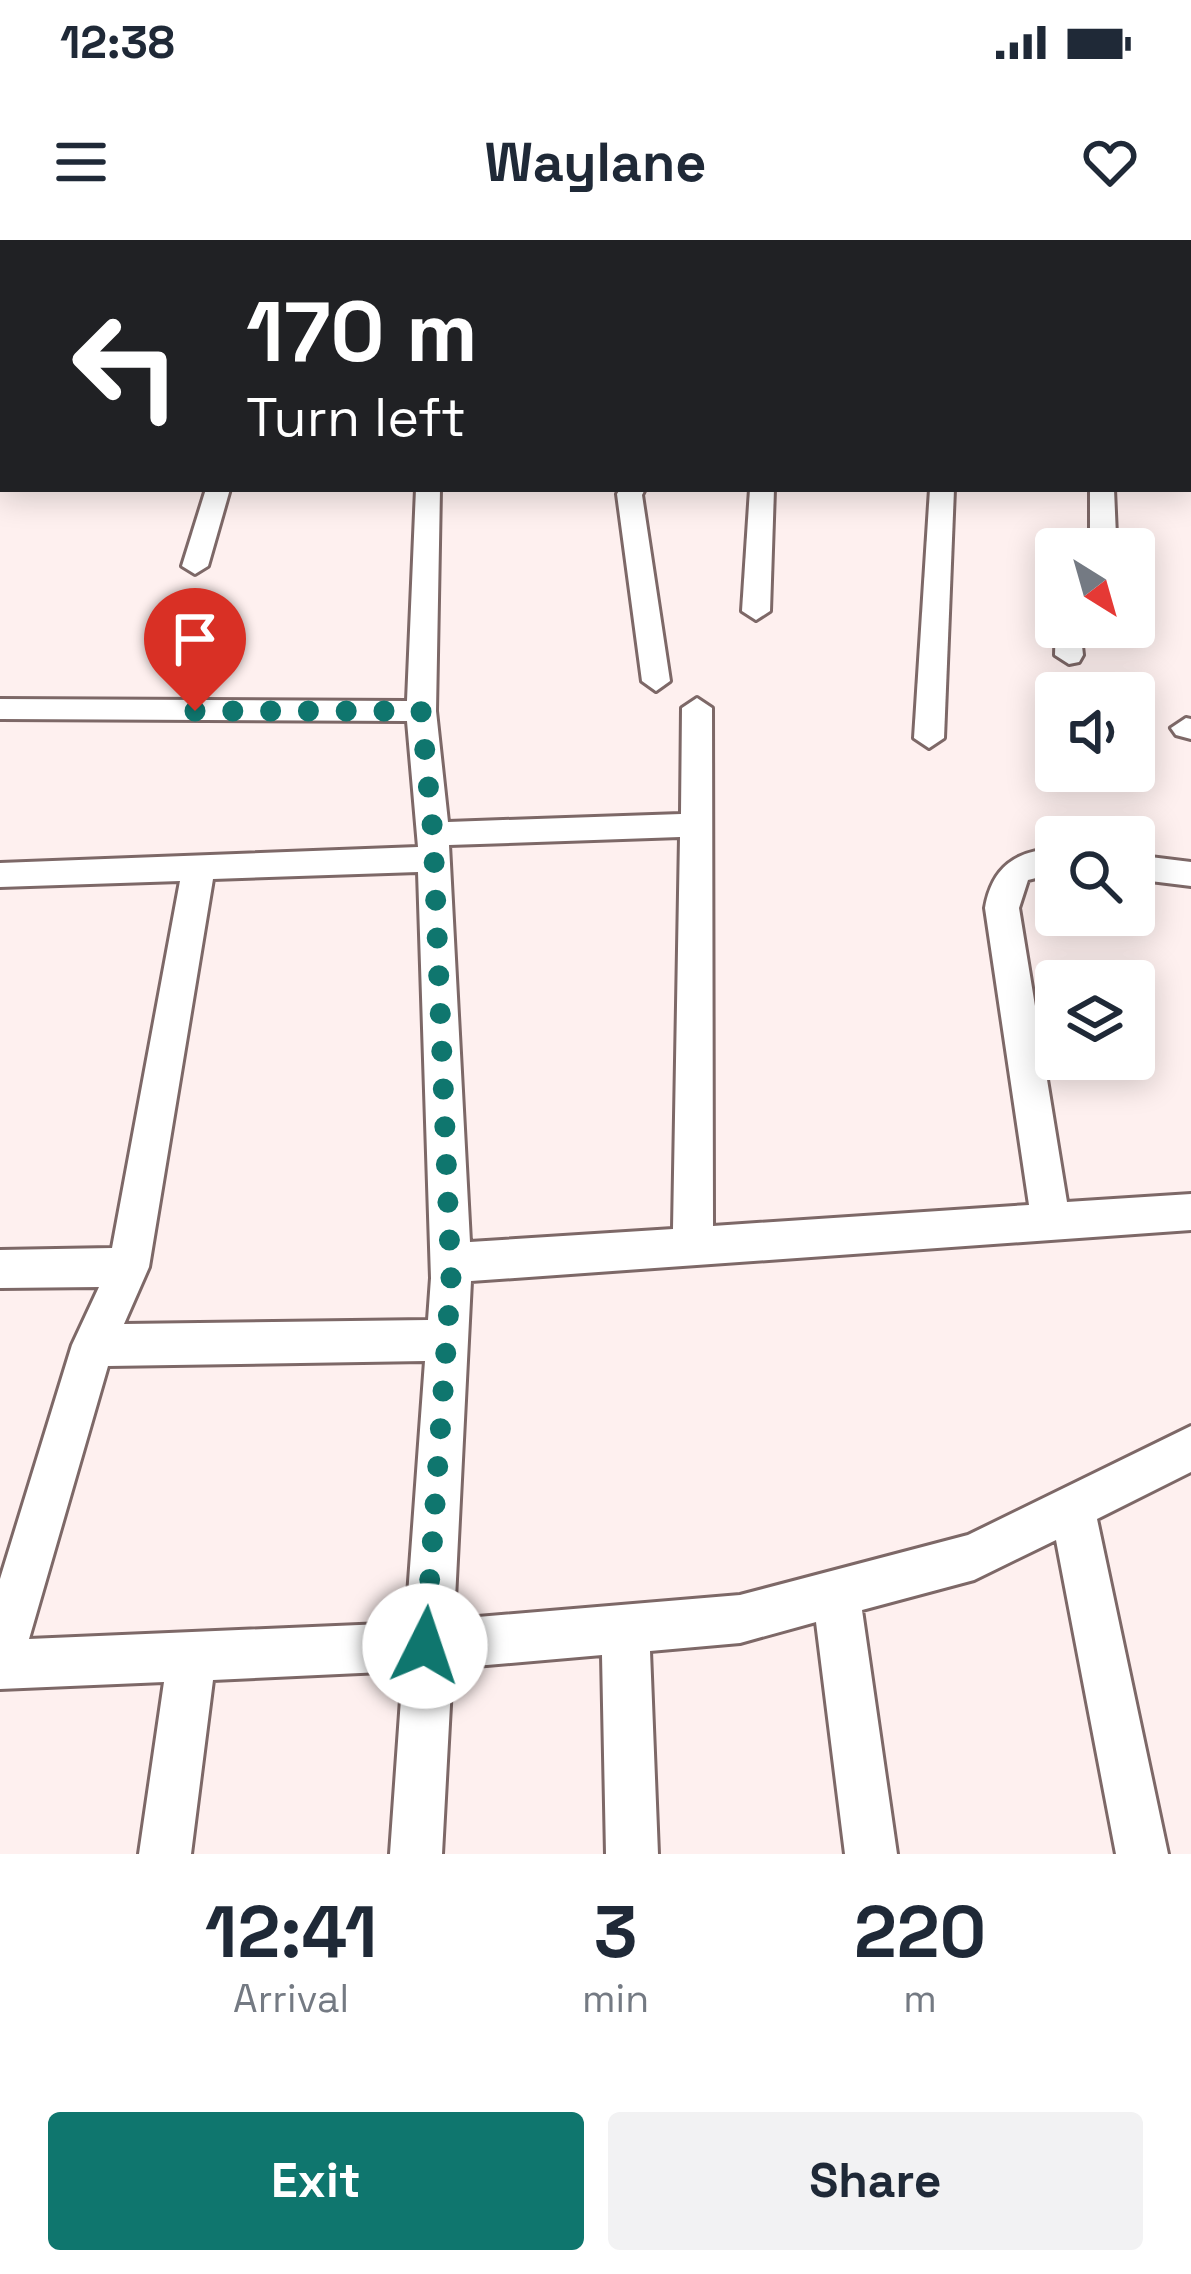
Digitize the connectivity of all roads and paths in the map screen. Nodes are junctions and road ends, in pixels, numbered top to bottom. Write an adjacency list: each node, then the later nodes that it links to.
1 (400, 240): 2 (street)
2 (416, 240)
3 (217, 492): 10 (street)
4 (428, 492): 15 (street)
5 (631, 492): 12 (street)
6 (762, 492): 11 (street)
7 (942, 492): 16 (street)
8 (1102, 492): 9 (street)
9 (1103, 528)
10 (195, 566)
11 (756, 611)
12 (656, 681)
13 (697, 708): 17 (street)
14 (0, 709): 15 (street)
15 (421, 711): 18 (street)
16 (929, 738)
17 (699, 825): 18 (street); 26 (street)
18 (434, 847): 20 (street); 27 (street)
19 (1035, 862): 25 (street)
20 (199, 867): 22 (street); 28 (street)
21 (1155, 870): 23 (street)
22 (0, 874)
23 (1191, 874)
24 (1191, 1212): 25 (street)
25 (1051, 1222): 26 (street)
26 (693, 1246): 27 (street)
27 (450, 1263): 30 (street)
28 (129, 1267): 29 (street); 31 (street)
29 (0, 1269)
30 (447, 1340): 31 (street); 36 (street)
31 (93, 1346): 38 (street)
32 (1191, 1448): 33 (street)
33 (1072, 1508): 34 (street); 43 (street)
34 (836, 1594): 35 (street); 42 (street)
35 (626, 1629): 36 (street); 41 (street)
36 (425, 1646): 37 (street); 40 (street)
37 (192, 1657): 38 (street); 39 (street)
38 (0, 1662)
39 (165, 1854)
40 (416, 1854)
41 (632, 1854)
42 (871, 1854)
43 (1142, 1854)

